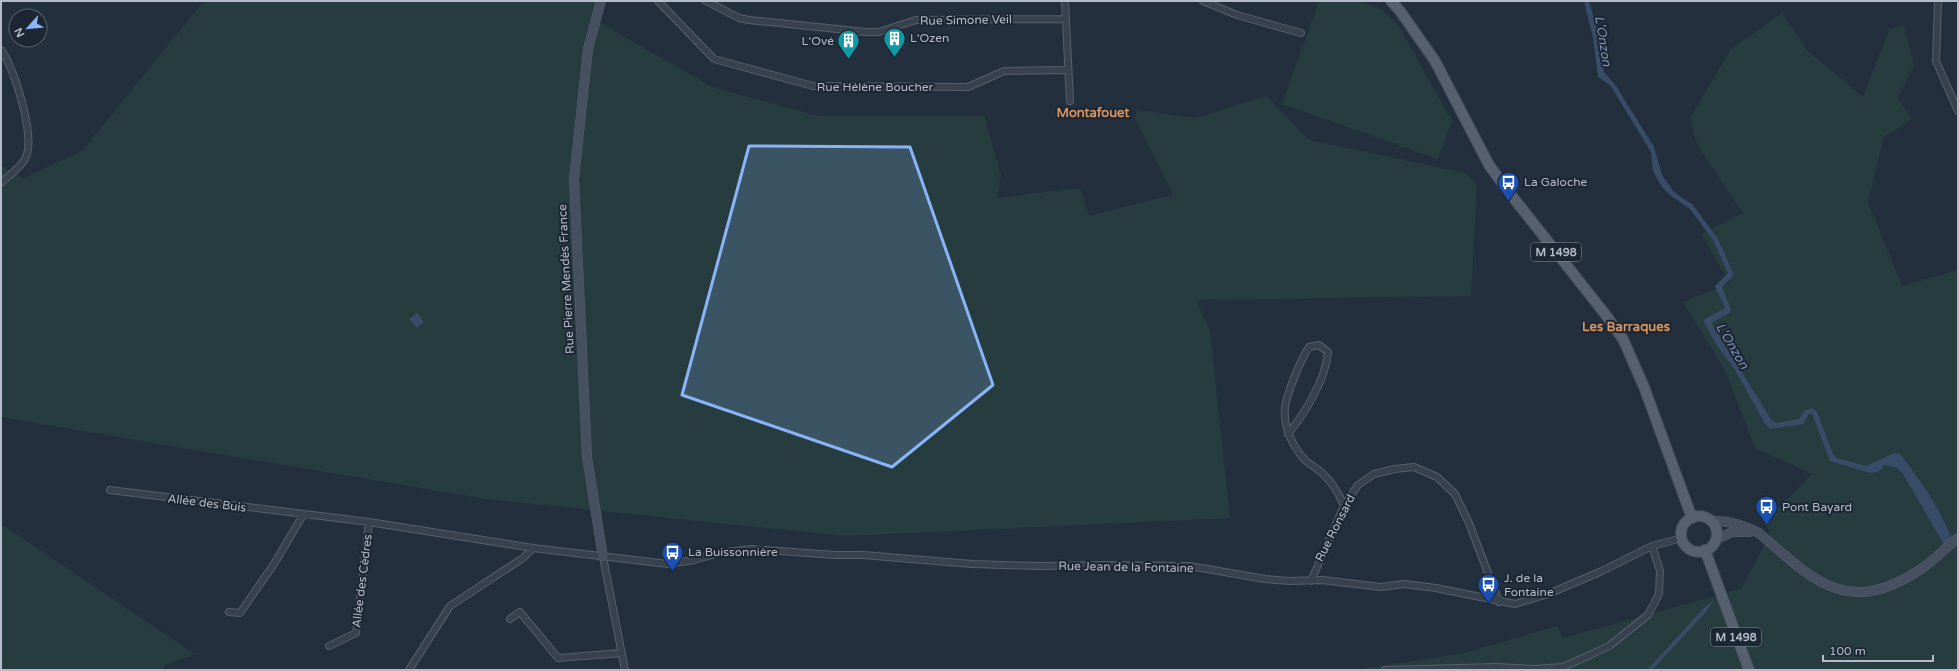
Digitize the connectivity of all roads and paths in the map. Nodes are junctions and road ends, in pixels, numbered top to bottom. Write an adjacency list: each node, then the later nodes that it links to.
1 (601, 1): 29 (street, Rue Pierre Mendès France)
2 (658, 1): 11 (street, Rue Hélène Boucher)
3 (706, 1): 8 (street, Rue Simone Veil)
4 (1065, 1): 8 (street)
5 (1203, 1): 9 (street)
6 (1391, 1): 19 (main road, M 1498)
7 (1938, 1): 13 (street)
8 (1066, 19): 11 (street)
9 (1301, 33)
10 (1, 50): 14 (street)
11 (1068, 70): 12 (street)
12 (1070, 101)
13 (1958, 110)
14 (1, 183)
15 (1288, 434): 15 (street); 17 (street)
16 (110, 490): 18 (street, Allée des Buis)
17 (1344, 506): 30 (street, Rue Ronsard); 31 (street, Rue Ronsard)
18 (303, 514): 21 (street, Allée des Buis); 32 (street)
19 (1692, 518): 20 (main road); 23 (main road)
20 (1712, 521): 22 (street); 24 (main road)
21 (369, 522): 27 (street, Allée des Buis); 34 (street, Allée des Cèdres)
22 (1759, 533): 24 (street); 25 (street)
23 (1682, 538): 26 (street, Rue Jean de la Fontaine); 28 (main road)
24 (1715, 540): 28 (main road)
25 (1956, 540)
26 (1652, 546): 31 (street, Rue Jean de la Fontaine); 38 (street)
27 (533, 548): 29 (street, Rue Jean de la Fontaine); 36 (street)
28 (1705, 550): 39 (main road, M 1498)
29 (603, 557): 30 (street, Rue Jean de la Fontaine); 35 (street)
30 (1310, 581): 31 (street, Rue Jean de la Fontaine)
31 (1499, 602)
32 (229, 612)
33 (510, 619): 35 (street)
34 (329, 646)
35 (622, 653): 37 (street)
36 (409, 670)
37 (625, 670)
38 (1385, 670)
39 (1749, 670)

